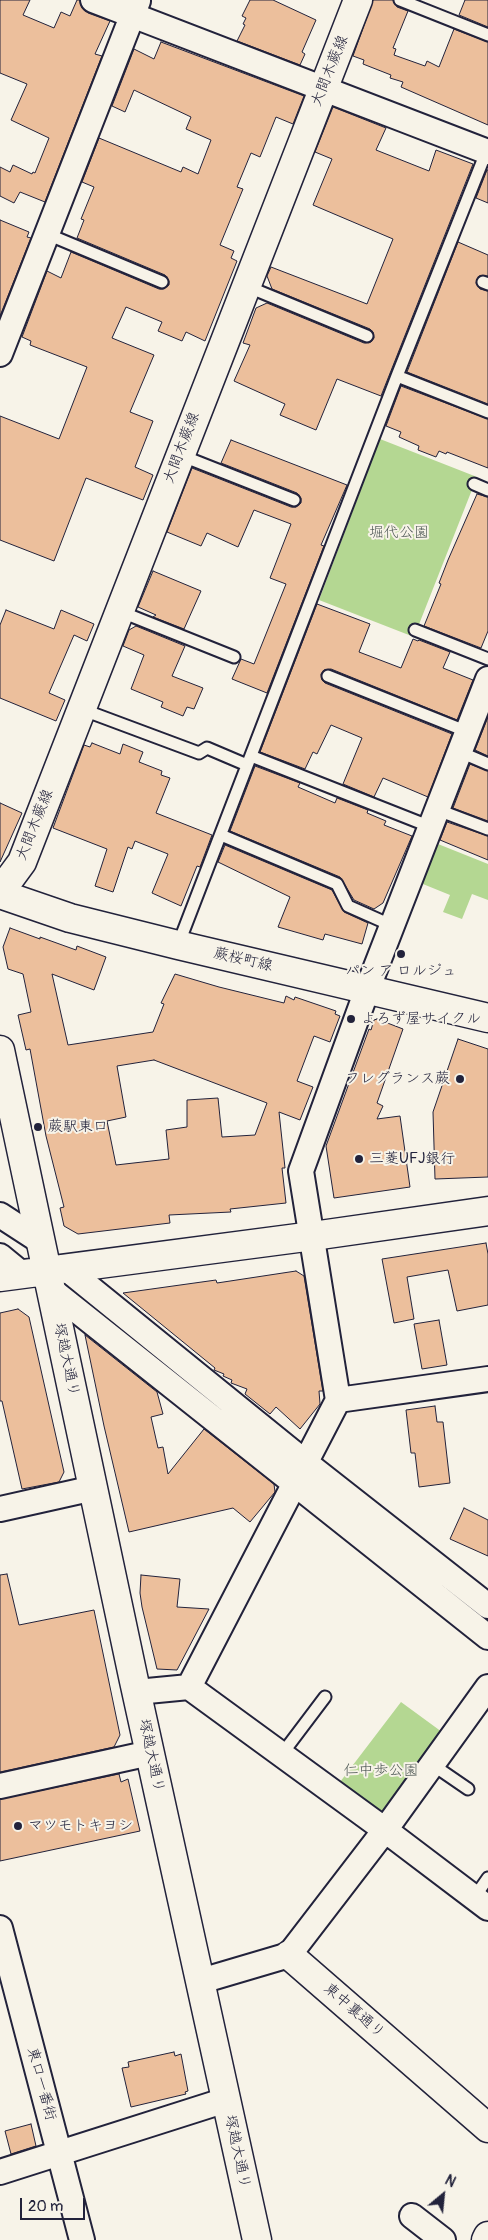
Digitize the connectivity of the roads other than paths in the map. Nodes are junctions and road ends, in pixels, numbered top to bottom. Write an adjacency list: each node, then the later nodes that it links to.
1 (94, 0): 4 (street)
2 (358, 0): 6 (street, 大間木蕨線)
3 (400, 0): 5 (lane)
4 (135, 8): 6 (street); 8 (street)
5 (488, 35)
6 (323, 88): 7 (street); 10 (street, 大間木蕨線)
7 (488, 151): 14 (lane)
8 (47, 234): 9 (lane); 11 (street)
9 (162, 282)
10 (246, 286): 12 (lane); 16 (street, 大間木蕨線)
11 (6, 320): 13 (street)
12 (367, 336)
13 (0, 354)
14 (397, 376): 15 (lane); 28 (lane)
15 (488, 412)
16 (180, 455): 19 (lane); 20 (street, 大間木蕨線)
17 (474, 484): 18 (lane)
18 (488, 490)
19 (294, 500)
20 (119, 611): 22 (lane); 26 (street, 大間木蕨線)
21 (415, 630): 23 (lane)
22 (234, 657)
23 (488, 659)
24 (328, 676): 27 (lane)
25 (488, 679): 27 (street)
26 (81, 708): 28 (lane); 33 (street, 大間木蕨線)
27 (464, 742): 29 (lane); 30 (street)
28 (249, 760): 30 (lane); 32 (lane)
29 (488, 764)
30 (434, 818): 31 (lane); 34 (street)
31 (488, 829)
32 (221, 835): 34 (lane); 35 (lane)
33 (0, 893): 35 (street, 蕨桜町線)
34 (392, 926): 36 (street)
35 (178, 945): 36 (street, 蕨桜町線)
36 (367, 990): 37 (street, 蕨桜町線); 41 (street)
37 (488, 1018)
38 (0, 1050): 42 (street, 塚越大通り)
39 (488, 1210): 41 (street)
40 (0, 1214): 42 (street)
41 (313, 1236): 44 (street); 46 (street)
42 (40, 1241): 44 (street, 塚越大通り)
43 (0, 1256): 44 (street)
44 (37, 1276): 47 (street); 48 (street, 塚越大通り)
45 (488, 1379): 46 (street)
46 (338, 1400): 47 (street)
47 (301, 1472): 50 (street); 51 (street); 52 (street)
48 (94, 1488): 49 (street); 54 (street, 塚越大通り)
49 (0, 1509)
50 (488, 1606)
51 (488, 1637)
52 (190, 1687): 54 (street); 57 (street)
53 (488, 1687): 58 (street)
54 (137, 1692): 56 (street, 塚越大通り)
55 (325, 1697): 57 (lane)
56 (150, 1753): 59 (street); 66 (street, 塚越大通り)
57 (282, 1754): 61 (street)
58 (433, 1765): 60 (lane); 61 (street)
59 (0, 1786)
60 (468, 1789)
61 (386, 1830): 63 (street); 65 (street)
62 (488, 1878): 63 (lane)
63 (481, 1903)
64 (0, 1928): 69 (street, 東口一番街)
65 (289, 1955): 66 (street); 68 (street, 東中裏通り)
66 (201, 1981): 67 (street, 塚越大通り)
67 (226, 2100): 69 (street); 74 (street, 塚越大通り)
68 (488, 2128)
69 (59, 2153): 70 (street); 73 (street, 東口一番街)
70 (0, 2172)
71 (412, 2216): 75 (street)
72 (488, 2236): 76 (street)
73 (82, 2240)
74 (257, 2240)
75 (443, 2240)
76 (486, 2240)

